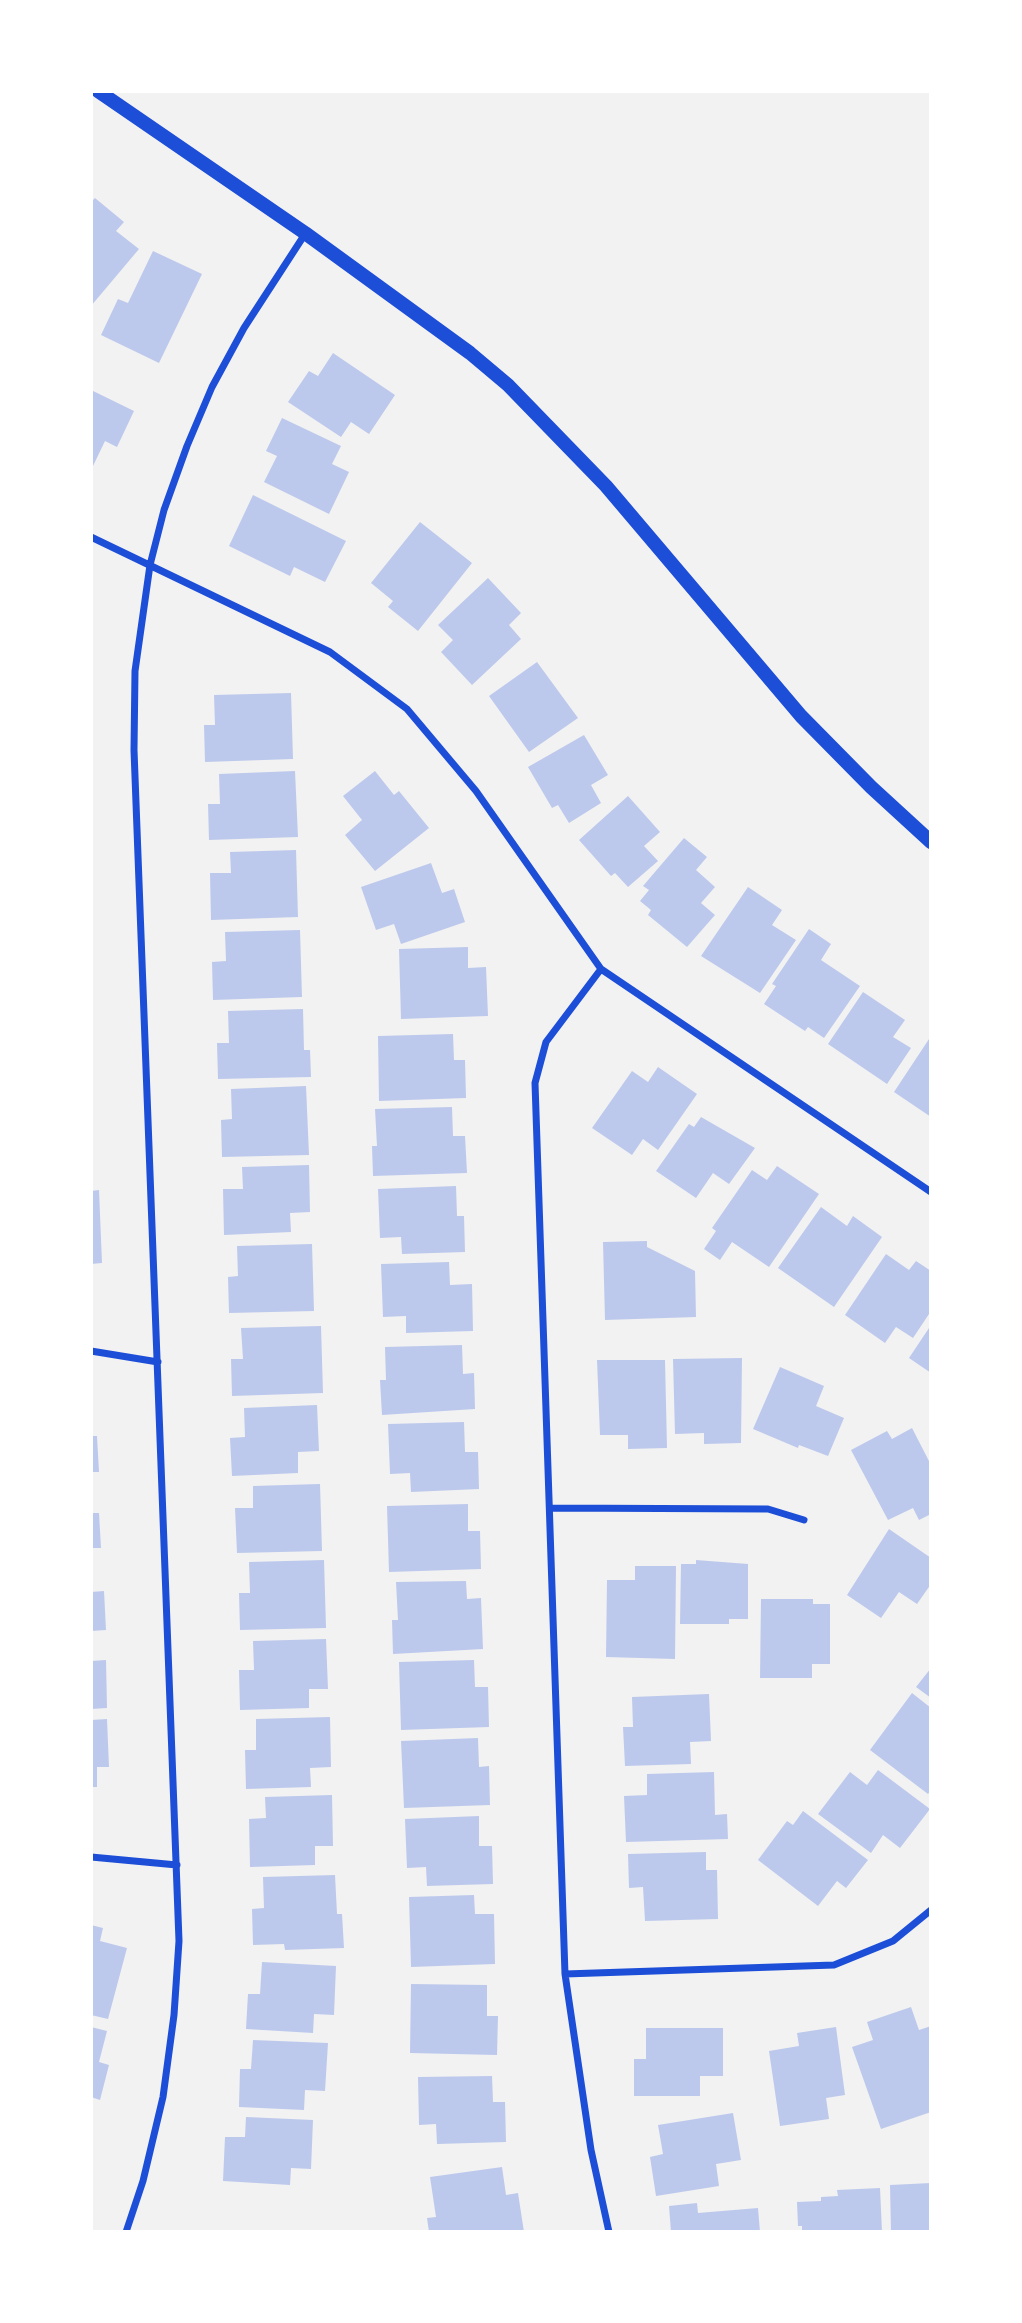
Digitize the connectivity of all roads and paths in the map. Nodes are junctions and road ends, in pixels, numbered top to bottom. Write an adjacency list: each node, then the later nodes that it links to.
1 (98, 91): 2 (main road)
2 (305, 233): 4 (street); 5 (main road)
3 (91, 537): 4 (street)
4 (149, 565): 6 (street); 9 (street)
5 (931, 842)
6 (601, 969): 7 (street); 10 (street)
7 (931, 1192)
8 (91, 1351): 9 (street)
9 (158, 1362): 13 (street)
10 (551, 1508): 11 (street); 15 (street)
11 (804, 1520)
12 (91, 1857): 13 (street)
13 (177, 1865): 16 (street)
14 (931, 1910): 15 (street)
15 (565, 1974): 17 (street)
16 (126, 2232)
17 (609, 2232)

